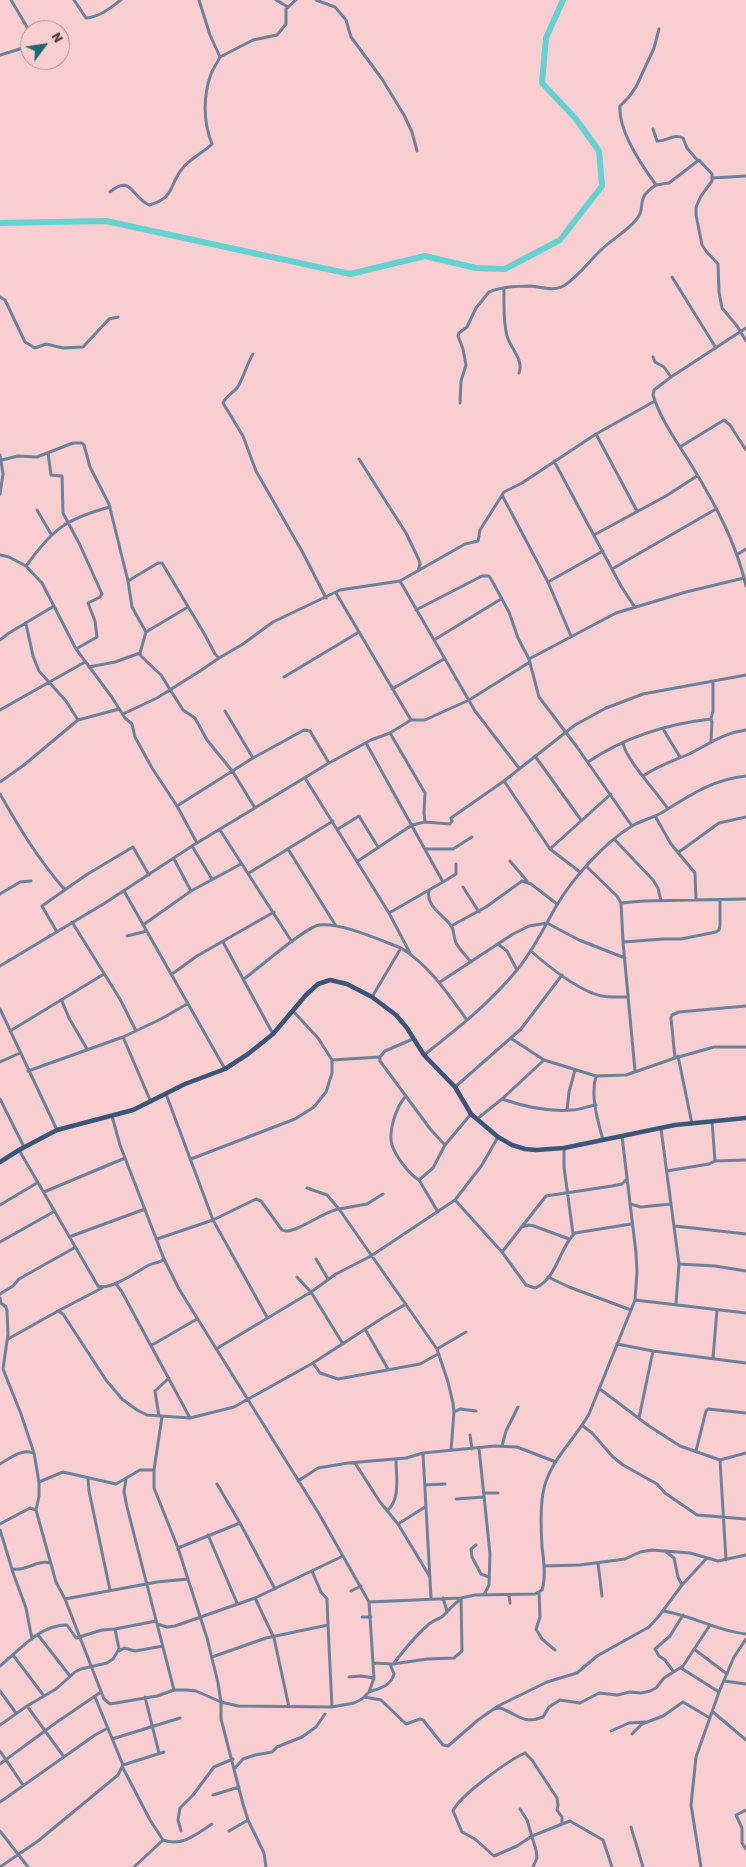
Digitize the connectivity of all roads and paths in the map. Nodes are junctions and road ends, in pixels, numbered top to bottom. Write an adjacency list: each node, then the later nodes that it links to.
1 (11, 0): 9 (street)
2 (74, 0): 3 (street)
3 (121, 0)
4 (199, 0): 13 (street)
5 (276, 0): 8 (street)
6 (296, 0): 8 (street)
7 (316, 0): 15 (street)
8 (288, 7): 13 (street)
9 (23, 20)
10 (659, 29): 19 (street)
11 (20, 49): 12 (street)
12 (0, 55)
13 (220, 57): 20 (street)
14 (653, 129): 16 (street)
15 (417, 150)
16 (698, 161): 18 (street); 19 (street)
17 (746, 176): 18 (street)
18 (713, 178): 26 (street)
19 (656, 185): 22 (street)
20 (110, 192)
21 (672, 277): 28 (street)
22 (504, 289): 31 (street); 34 (street)
23 (0, 297): 24 (street)
24 (118, 317)
25 (746, 328): 26 (street)
26 (740, 332): 27 (street); 28 (street)
27 (746, 341)
28 (716, 348): 32 (street)
29 (253, 354): 67 (street)
30 (653, 358): 32 (street)
31 (519, 373)
32 (671, 377): 33 (street)
33 (655, 401): 35 (street); 36 (street)
34 (460, 403)
35 (596, 434): 42 (street); 50 (street)
36 (680, 448): 37 (street); 44 (street)
37 (746, 450)
38 (48, 453): 41 (street); 47 (street); 51 (street)
39 (0, 455): 41 (street)
40 (359, 459): 60 (street)
41 (2, 460): 43 (street)
42 (554, 461): 46 (street); 53 (street)
43 (1, 467): 45 (street)
44 (697, 476): 48 (street); 50 (street)
45 (0, 494)
46 (502, 494): 60 (street); 64 (street)
47 (110, 507): 51 (street); 62 (street)
48 (716, 509): 56 (street); 59 (street)
49 (37, 510): 52 (street)
50 (637, 511): 53 (street)
51 (67, 524): 52 (street); 79 (street)
52 (52, 534): 58 (street)
53 (594, 535): 55 (street)
54 (746, 549): 56 (street)
55 (603, 551): 59 (street); 64 (street)
56 (738, 554): 61 (street)
57 (0, 555): 58 (street)
58 (26, 566): 69 (street)
59 (612, 569): 70 (street)
60 (418, 571): 63 (street)
61 (744, 578): 65 (street); 70 (street)
62 (128, 581): 71 (street); 74 (street)
63 (400, 581): 66 (street); 72 (street)
64 (548, 582): 76 (street)
65 (746, 586)
66 (336, 593): 67 (street); 75 (street)
67 (326, 598): 81 (street)
68 (502, 598): 72 (street); 78 (street); 83 (street)
69 (54, 606): 73 (street); 79 (street)
70 (634, 606): 76 (street)
71 (188, 607): 74 (street); 81 (street)
72 (416, 610): 78 (street)
73 (26, 624): 77 (street); 89 (street)
74 (146, 632): 80 (street)
75 (359, 632): 87 (street); 90 (street)
76 (572, 636): 83 (street)
77 (0, 640)
78 (434, 640): 82 (street)
79 (76, 649): 84 (street)
80 (140, 653): 85 (street); 91 (street)
81 (219, 658): 91 (street)
82 (444, 659): 90 (street); 92 (street)
83 (530, 661): 92 (street); 102 (street)
84 (85, 662): 85 (street); 89 (street)
85 (88, 667): 93 (street)
86 (746, 675): 88 (street)
87 (284, 677)
88 (712, 682): 97 (street); 102 (street)
89 (49, 683): 94 (street); 98 (street)
90 (392, 688): 99 (street)
91 (170, 690): 96 (street); 113 (street)
92 (470, 700): 99 (street); 112 (street)
93 (119, 708): 96 (street); 98 (street)
94 (0, 710)
95 (225, 711): 109 (street)
96 (123, 714): 121 (street)
97 (711, 719): 100 (street); 104 (street)
98 (78, 720): 118 (street)
99 (411, 720): 103 (street)
100 (663, 729): 105 (street); 108 (street)
101 (746, 730): 104 (street)
102 (566, 733): 107 (street); 110 (street)
103 (390, 734): 106 (street); 128 (street)
104 (711, 740): 108 (street)
105 (623, 742): 110 (street); 114 (street)
106 (366, 743): 111 (street); 129 (street)
107 (534, 756): 112 (street); 126 (street)
108 (680, 757): 114 (street)
109 (253, 758): 111 (street); 113 (street)
110 (588, 762): 120 (street)
111 (329, 763): 116 (street)
112 (519, 768): 117 (street)
113 (233, 772): 121 (street); 122 (street)
114 (643, 776): 123 (street)
115 (746, 776): 123 (street)
116 (305, 778): 122 (street); 127 (street)
117 (504, 781): 128 (street); 140 (street)
118 (0, 782)
119 (0, 794): 156 (street)
120 (611, 794): 126 (street); 130 (street)
121 (177, 806): 135 (street)
122 (255, 808): 132 (street)
123 (668, 808): 124 (street)
124 (655, 816): 130 (street); 141 (street)
125 (746, 817): 141 (street)
126 (581, 820): 140 (street)
127 (333, 821): 131 (street); 138 (street)
128 (425, 822): 129 (street)
129 (412, 825): 137 (street); 139 (street)
130 (632, 826): 134 (street)
131 (338, 829): 137 (street); 143 (street)
132 (220, 830): 135 (street); 145 (street)
133 (472, 837): 139 (street)
134 (615, 840): 147 (street); 164 (street)
135 (197, 843): 136 (street)
136 (192, 846): 142 (street); 151 (street)
137 (378, 847): 143 (street)
138 (288, 849): 149 (street); 174 (street)
139 (425, 849): 154 (street)
140 (550, 849): 148 (street)
141 (679, 852): 161 (street)
142 (174, 859): 150 (street); 158 (street)
143 (358, 860): 169 (street)
144 (510, 861): 153 (street)
145 (241, 864): 149 (street); 151 (street)
146 (456, 864): 154 (street)
147 (587, 867): 148 (street); 165 (street)
148 (580, 872): 166 (street)
149 (249, 873): 167 (street)
150 (149, 875): 156 (street); 157 (street)
151 (212, 879): 158 (street)
152 (31, 881): 160 (street)
153 (527, 881): 166 (street); 168 (street)
154 (443, 882): 159 (street)
155 (463, 887): 168 (street)
156 (65, 890): 176 (street)
157 (124, 890): 170 (street); 172 (street)
158 (191, 891): 172 (street)
159 (429, 891): 169 (street); 173 (street)
160 (0, 894)
161 (696, 900): 162 (street); 164 (street)
162 (720, 900): 163 (street); 180 (street)
163 (746, 900)
164 (660, 901): 165 (street)
165 (621, 903): 180 (street)
166 (557, 904): 171 (street)
167 (274, 912): 178 (street); 179 (street)
168 (479, 912): 173 (street)
169 (390, 913): 184 (street)
170 (72, 922): 176 (street); 189 (street)
171 (547, 923): 181 (street); 183 (street); 185 (street)
172 (143, 924): 175 (street)
173 (451, 926): 186 (street)
174 (336, 927): 179 (street); 182 (street)
175 (147, 931): 177 (street); 190 (street)
176 (57, 932): 187 (street)
177 (127, 936)
178 (222, 942): 190 (street); 192 (street)
179 (292, 942): 192 (street)
180 (622, 942): 185 (street)
181 (498, 944): 186 (street); 188 (street)
182 (401, 948): 184 (street); 194 (street)
183 (531, 951): 188 (street); 191 (street)
184 (410, 954): 193 (street)
185 (625, 959): 195 (street)
186 (471, 962): 193 (street)
187 (0, 966)
188 (517, 970): 201 (street)
189 (104, 974): 196 (street); 202 (street)
190 (172, 974): 197 (street)
191 (562, 975): 195 (street); 207 (street)
192 (244, 979): 204 (street)
193 (440, 982): 201 (street)
194 (372, 997): 200 (street); 206 (street)
195 (628, 997): 219 (street)
196 (62, 1001): 203 (street); 209 (street)
197 (186, 1004): 202 (street); 217 (street)
198 (746, 1006): 213 (street)
199 (0, 1009): 203 (street)
200 (293, 1011): 204 (street); 214 (street)
201 (467, 1020): 211 (street)
202 (135, 1030): 205 (street)
203 (10, 1031): 210 (street)
204 (273, 1034): 217 (street)
205 (123, 1037): 209 (street); 227 (street)
206 (414, 1038): 211 (street); 212 (street)
207 (512, 1039): 215 (street); 222 (street)
208 (746, 1047): 213 (street)
209 (87, 1049): 220 (street)
210 (20, 1053): 216 (street); 220 (street)
211 (424, 1055): 222 (street)
212 (380, 1057): 214 (street); 224 (street)
213 (676, 1057): 219 (street); 235 (street)
214 (332, 1060): 245 (street)
215 (544, 1060): 218 (street); 226 (street)
216 (0, 1062)
217 (224, 1069): 223 (street)
218 (575, 1070): 221 (street); 229 (street)
219 (635, 1070): 221 (street)
220 (28, 1071): 237 (street)
221 (596, 1076): 228 (street)
222 (455, 1087): 230 (street)
223 (166, 1094): 227 (street); 245 (street)
224 (406, 1097): 241 (street); 250 (street)
225 (0, 1099): 242 (street)
226 (502, 1099): 229 (street); 233 (street)
227 (151, 1102): 231 (street)
228 (596, 1105): 229 (street); 240 (street)
229 (566, 1110)
230 (471, 1114): 233 (street); 241 (street)
231 (112, 1116): 237 (street); 244 (street)
232 (746, 1118): 234 (street)
233 (477, 1119): 239 (street)
234 (712, 1121): 235 (street); 247 (street)
235 (692, 1124): 236 (street)
236 (661, 1129): 238 (street); 249 (street)
237 (57, 1130): 242 (street)
238 (622, 1136): 240 (street); 251 (street)
239 (498, 1137): 243 (street); 257 (street)
240 (603, 1140): 243 (street)
241 (445, 1145): 250 (street)
242 (21, 1148): 248 (street); 252 (street)
243 (564, 1148): 255 (street)
244 (125, 1158): 254 (street); 261 (street)
245 (191, 1159): 265 (street)
246 (746, 1160): 247 (street)
247 (715, 1161): 249 (street)
248 (0, 1162)
249 (667, 1171): 259 (street)
250 (419, 1180): 264 (street)
251 (626, 1180): 255 (street); 258 (street)
252 (37, 1183): 254 (street); 260 (street)
253 (307, 1188): 262 (street)
254 (44, 1192): 263 (street)
255 (567, 1192): 268 (street); 270 (street)
256 (383, 1194): 262 (street)
257 (455, 1200): 264 (street); 276 (street)
258 (630, 1204): 259 (street); 266 (street)
259 (671, 1204): 267 (street)
260 (0, 1206)
261 (145, 1209): 271 (street); 272 (street)
262 (339, 1209): 265 (street); 277 (street)
263 (55, 1210): 271 (street); 274 (street)
264 (438, 1212): 277 (street)
265 (213, 1220): 272 (street); 298 (street)
266 (631, 1224): 270 (street); 290 (street)
267 (675, 1226): 269 (street); 280 (street)
268 (521, 1227): 273 (street); 276 (street)
269 (746, 1234)
270 (573, 1235): 273 (street)
271 (69, 1237): 275 (street)
272 (156, 1239): 278 (street)
273 (569, 1239): 283 (street)
274 (0, 1242)
275 (74, 1248): 286 (street); 288 (street)
276 (502, 1252): 283 (street)
277 (371, 1256): 284 (street); 292 (street)
278 (164, 1259): 285 (street); 299 (street)
279 (316, 1259): 284 (street)
280 (679, 1264): 281 (street); 293 (street)
281 (746, 1271)
282 (297, 1277): 287 (street)
283 (548, 1277): 294 (street)
284 (328, 1279): 287 (street)
285 (116, 1284): 286 (street); 305 (street)
286 (102, 1288): 296 (street)
287 (311, 1292): 298 (street); 303 (street)
288 (0, 1294)
289 (0, 1298): 291 (street)
290 (635, 1300): 293 (street); 294 (street)
291 (0, 1304): 302 (street)
292 (406, 1304): 300 (street); 307 (street)
293 (676, 1304): 295 (street)
294 (631, 1310): 304 (street)
295 (717, 1310): 297 (street); 310 (street)
296 (58, 1311): 302 (street); 321 (street)
297 (746, 1313)
298 (267, 1317): 306 (street)
299 (197, 1319): 305 (street); 306 (street)
300 (365, 1329): 303 (street); 313 (street)
301 (466, 1332): 307 (street)
302 (8, 1339): 331 (street)
303 (343, 1344): 311 (street)
304 (617, 1344): 308 (street); 315 (street)
305 (152, 1345): 314 (street)
306 (216, 1348): 316 (street)
307 (437, 1349): 309 (street)
308 (653, 1352): 310 (street); 323 (street)
309 (438, 1354): 313 (street); 318 (street)
310 (713, 1358): 312 (street)
311 (313, 1363): 313 (street); 316 (street)
312 (746, 1363)
313 (388, 1369)
314 (169, 1378): 321 (street); 322 (street)
315 (600, 1389): 323 (street); 324 (street)
316 (246, 1400): 322 (street); 342 (street)
317 (518, 1407): 326 (street)
318 (454, 1412): 319 (street); 329 (street)
319 (476, 1412)
320 (746, 1413): 330 (street)
321 (160, 1416): 322 (street); 339 (street)
322 (190, 1418)
323 (639, 1418): 330 (street)
324 (583, 1426): 336 (street); 353 (street)
325 (470, 1435): 328 (street)
326 (502, 1446): 327 (street); 336 (street)
327 (479, 1448): 328 (street); 348 (street)
328 (472, 1449): 329 (street)
329 (451, 1450): 332 (street)
330 (696, 1451): 335 (street)
331 (34, 1453): 338 (street); 343 (street)
332 (423, 1453): 334 (street); 346 (street)
333 (746, 1453): 335 (street)
334 (396, 1459): 337 (street); 352 (street)
335 (720, 1460): 353 (street)
336 (556, 1462): 369 (street)
337 (355, 1463): 342 (street); 352 (street)
338 (0, 1464)
339 (154, 1470): 341 (street); 361 (street)
340 (88, 1478): 341 (street); 343 (street); 379 (street)
341 (126, 1479): 375 (street)
342 (298, 1480): 364 (street)
343 (39, 1482): 351 (street)
344 (217, 1484): 355 (street)
345 (445, 1484): 346 (street)
346 (425, 1485): 350 (street)
347 (498, 1493): 348 (street)
348 (484, 1495): 349 (street); 372 (street)
349 (456, 1499)
350 (425, 1506): 357 (street); 373 (street)
351 (36, 1510): 356 (street); 368 (street)
352 (387, 1511): 357 (street)
353 (723, 1517): 354 (street); 366 (street)
354 (746, 1519)
355 (240, 1523): 359 (street); 378 (street)
356 (0, 1524)
357 (398, 1524): 373 (street)
358 (0, 1530): 370 (street)
359 (208, 1535): 361 (street); 391 (street)
360 (476, 1546): 372 (street)
361 (178, 1548): 374 (street)
362 (665, 1551): 365 (street); 367 (street); 376 (street)
363 (746, 1555): 366 (street)
364 (343, 1556): 371 (street); 377 (street)
365 (707, 1558): 366 (street); 376 (street)
366 (726, 1560)
367 (598, 1563): 369 (street); 384 (street)
368 (50, 1564): 370 (street); 388 (street)
369 (544, 1566): 381 (street)
370 (12, 1569): 407 (street)
371 (312, 1571): 378 (street); 400 (street)
372 (489, 1576): 382 (street)
373 (430, 1578): 386 (street)
374 (188, 1579): 375 (street); 396 (street)
375 (147, 1585): 379 (street); 399 (street)
376 (682, 1585): 393 (street)
377 (361, 1586): 380 (street); 390 (street)
378 (275, 1589): 385 (street)
379 (110, 1590): 388 (street)
380 (351, 1591)
381 (539, 1593): 383 (street); 411 (street)
382 (484, 1595): 383 (street); 389 (street)
383 (509, 1595): 392 (street)
384 (602, 1596)
385 (255, 1598): 391 (street); 406 (street)
386 (431, 1598): 387 (street); 390 (street)
387 (443, 1598): 389 (street); 394 (street)
388 (65, 1599): 405 (street)
389 (461, 1599): 394 (street); 416 (street)
390 (369, 1602): 398 (street)
391 (237, 1603): 396 (street)
392 (510, 1603)
393 (663, 1611): 395 (street); 440 (street)
394 (447, 1612): 416 (street)
395 (683, 1616): 401 (street); 420 (street)
396 (201, 1617): 399 (street); 414 (street)
397 (362, 1617): 398 (street)
398 (371, 1617): 415 (street)
399 (157, 1622): 402 (street); 409 (street)
400 (328, 1625): 406 (street); 439 (street)
401 (710, 1625): 403 (street); 410 (street)
402 (115, 1629): 405 (street); 412 (street)
403 (746, 1634)
404 (38, 1635): 405 (street); 407 (street); 422 (street)
405 (79, 1637): 418 (street)
406 (274, 1638): 414 (street); 438 (street)
407 (32, 1639): 413 (street)
408 (746, 1640): 421 (street)
409 (163, 1646): 412 (street); 427 (street)
410 (694, 1649): 419 (street); 421 (street)
411 (555, 1650)
412 (118, 1651): 418 (street)
413 (14, 1655): 417 (street); 432 (street)
414 (212, 1657): 436 (street)
415 (374, 1663): 416 (street); 424 (street)
416 (391, 1664): 430 (street)
417 (0, 1666)
418 (91, 1668): 422 (street); 429 (street)
419 (681, 1668): 420 (street); 431 (street)
420 (673, 1671): 440 (street)
421 (727, 1674): 425 (street)
422 (70, 1676): 432 (street)
423 (348, 1677): 424 (street)
424 (374, 1678): 430 (street)
425 (724, 1681): 426 (street); 431 (street)
426 (746, 1684)
427 (174, 1690): 434 (street); 436 (street)
428 (0, 1691): 442 (street)
429 (101, 1692): 433 (street); 434 (street)
430 (369, 1692): 435 (street)
431 (719, 1692): 441 (street)
432 (44, 1696): 437 (street)
433 (95, 1697): 449 (street); 450 (street)
434 (145, 1697): 448 (street)
435 (364, 1697): 439 (street); 440 (street)
436 (221, 1702): 438 (street); 457 (street)
437 (27, 1706): 442 (street); 450 (street)
438 (289, 1706): 439 (street)
439 (332, 1707)
440 (492, 1710)
441 (713, 1712): 445 (street); 454 (street)
442 (16, 1713): 447 (street)
443 (325, 1714): 461 (street)
444 (180, 1718): 448 (street)
445 (710, 1718): 446 (street); 486 (street)
446 (645, 1722): 451 (street); 452 (street)
447 (0, 1725)
448 (153, 1726): 453 (street); 460 (street)
449 (108, 1728): 453 (street); 456 (street)
450 (45, 1731): 456 (street); 458 (street)
451 (611, 1731)
452 (632, 1734)
453 (112, 1739): 460 (street)
454 (746, 1740)
455 (0, 1751): 458 (street)
456 (64, 1757): 462 (street)
457 (233, 1759): 461 (street); 473 (street)
458 (5, 1760): 459 (street); 462 (street)
459 (0, 1764)
460 (123, 1766): 476 (street); 478 (street)
461 (235, 1768): 463 (street)
462 (23, 1785): 465 (street)
463 (239, 1787): 464 (street); 468 (street)
464 (214, 1796)
465 (0, 1802)
466 (520, 1809): 475 (street)
467 (746, 1810): 477 (street)
468 (248, 1820): 474 (street); 482 (street)
469 (212, 1824): 476 (street)
470 (562, 1824): 475 (street); 475 (street); 484 (street)
471 (631, 1827): 485 (street)
472 (0, 1831): 478 (street)
473 (181, 1831)
474 (229, 1831)
475 (532, 1836): 483 (street)
476 (163, 1840): 481 (street)
477 (746, 1849)
478 (18, 1854): 479 (street); 480 (street)
479 (0, 1867)
480 (28, 1867)
481 (134, 1867)
482 (266, 1867)
483 (533, 1867)
484 (612, 1867)
485 (643, 1867)
486 (701, 1867)

